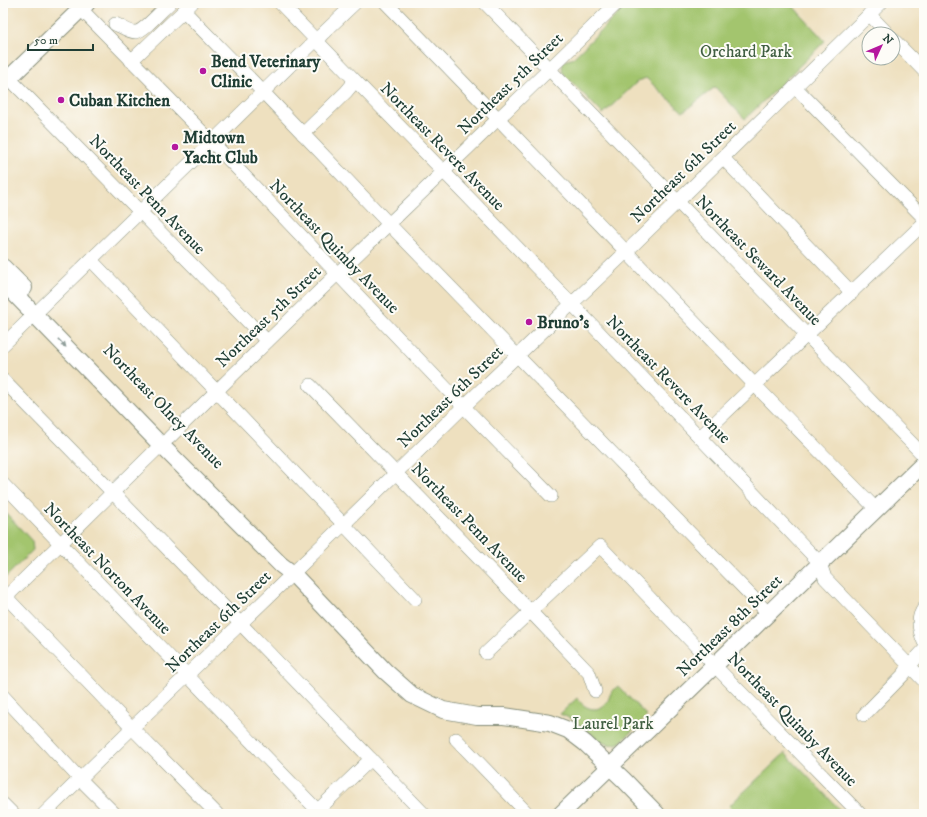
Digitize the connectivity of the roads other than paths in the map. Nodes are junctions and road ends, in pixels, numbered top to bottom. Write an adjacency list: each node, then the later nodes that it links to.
1 (170, 3): 11 (street)
2 (280, 3): 13 (street, Northeast Revere Avenue)
3 (355, 3): 13 (street)
4 (386, 3): 24 (street)
5 (485, 3): 16 (street, Northeast Seward Avenue)
6 (617, 3): 16 (street, Northeast 5th Street)
7 (881, 3): 10 (street, Northeast 6th Street)
8 (81, 5): 15 (street, Northeast Quimby Avenue); 18 (main road)
9 (188, 7): 15 (street); 22 (street)
10 (870, 14): 12 (street); 20 (street, Northeast 6th Street)
11 (116, 24)
12 (881, 26)
13 (315, 41): 19 (street, Northeast Revere Avenue); 22 (street)
14 (901, 47): 17 (street)
15 (132, 61): 26 (street, Northeast Quimby Avenue)
16 (550, 70): 24 (street, Northeast 5th Street); 29 (street, Northeast Seward Avenue)
17 (924, 71)
18 (5, 78): 30 (street, Northeast Penn Avenue)
19 (354, 80): 21 (street, Northeast Revere Avenue); 23 (street)
20 (796, 87): 27 (street, Northeast 6th Street); 31 (street)
21 (365, 91): 23 (street); 28 (street, Northeast Revere Avenue)
22 (264, 93): 25 (street); 26 (street)
23 (338, 102): 25 (street)
24 (499, 119): 28 (street, Northeast 5th Street); 34 (street)
25 (303, 134): 33 (street)
26 (212, 142): 30 (street); 37 (street, Northeast Quimby Avenue)
27 (723, 158): 29 (street, Northeast 6th Street); 39 (street)
28 (443, 172): 33 (street, Northeast 5th Street); 40 (street, Northeast Revere Avenue)
29 (677, 201): 34 (street, Northeast 6th Street); 42 (street, Northeast Seward Avenue)
30 (140, 212): 35 (street); 43 (street, Northeast Penn Avenue)
31 (924, 218)
32 (924, 223): 39 (street)
33 (389, 224): 37 (street, Northeast 5th Street); 45 (street)
34 (626, 252): 40 (street, Northeast 6th Street); 48 (street)
35 (91, 260): 41 (street); 49 (street)
36 (3, 267): 41 (main road, Northeast Olney Avenue)
37 (337, 274): 43 (street, Northeast 5th Street); 50 (street, Northeast Quimby Avenue)
38 (3, 282): 41 (main road, Northeast Olney Avenue)
39 (852, 293): 42 (street)
40 (572, 304): 45 (street, Northeast 6th Street); 51 (street, Northeast Revere Avenue)
41 (39, 311): 44 (street); 52 (main road, Northeast Olney Avenue)
42 (807, 336): 48 (street); 53 (street, Northeast Seward Avenue)
43 (267, 342): 49 (street, Northeast 5th Street)
44 (3, 345)
45 (518, 356): 50 (street, Northeast 6th Street); 67 (street)
46 (3, 380): 56 (street)
47 (310, 385): 54 (street, Northeast Penn Avenue)
48 (754, 386): 51 (street); 58 (street)
49 (217, 392): 52 (street, Northeast 5th Street); 59 (street)
50 (464, 407): 54 (street, Northeast 6th Street); 57 (street, Northeast Quimby Avenue)
51 (700, 437): 61 (street, Northeast Revere Avenue)
52 (165, 441): 56 (street, Northeast 5th Street); 62 (main road, Northeast Olney Avenue)
53 (924, 462): 58 (main road, Northeast 8th Street)
54 (396, 473): 59 (street, Northeast 6th Street); 66 (street, Northeast Penn Avenue)
55 (3, 484): 60 (street, Northeast Norton Avenue)
56 (113, 492): 60 (street, Northeast 5th Street); 68 (street)
57 (551, 496)
58 (876, 509): 61 (main road, Northeast 8th Street)
59 (344, 524): 62 (street, Northeast 6th Street); 64 (street)
60 (61, 544): 63 (street, Northeast 5th Street); 74 (street, Northeast Norton Avenue)
61 (820, 563): 67 (main road, Northeast 8th Street); 73 (street, Northeast Revere Avenue)
62 (293, 574): 68 (street, Northeast 6th Street); 82 (main road, Northeast Olney Avenue)
63 (5, 598): 79 (street)
64 (416, 599)
65 (924, 608): 69 (street)
66 (530, 611): 71 (street); 72 (street, Northeast Quimby Avenue); 76 (street, Northeast Penn Avenue)
67 (768, 613): 72 (main road, Northeast 8th Street)
68 (241, 623): 74 (street, Northeast 6th Street); 81 (street)
69 (924, 642)
70 (924, 650): 73 (street)
71 (486, 653)
72 (714, 665): 82 (main road, Northeast 8th Street); 94 (street, Northeast Quimby Avenue)
73 (909, 666): 75 (street, Northeast Revere Avenue); 78 (street)
74 (188, 676): 79 (street, Northeast 6th Street); 85 (street, Northeast Norton Avenue)
75 (924, 681)
76 (595, 691)
77 (3, 696): 83 (street)
78 (864, 715)
79 (132, 728): 83 (street, Northeast 6th Street); 89 (street)
80 (456, 739): 91 (street)
81 (371, 760): 85 (street); 90 (street)
82 (610, 767): 92 (main road, Northeast 8th Street); 93 (main road)
83 (80, 779): 87 (street, Northeast 6th Street); 88 (street)
84 (3, 804): 86 (street)
85 (318, 813)
86 (13, 814)
87 (44, 814)
88 (115, 814)
89 (217, 814)
90 (424, 814)
91 (528, 814)
92 (561, 814)
93 (657, 814)
94 (860, 814)

